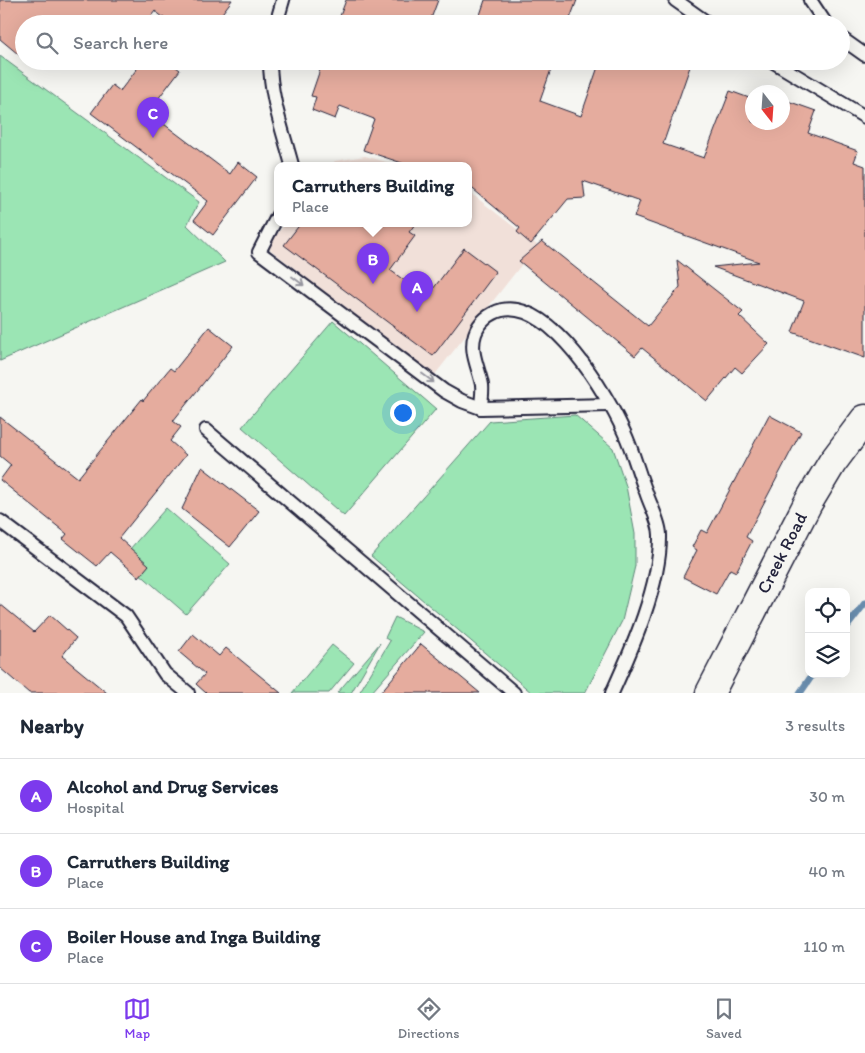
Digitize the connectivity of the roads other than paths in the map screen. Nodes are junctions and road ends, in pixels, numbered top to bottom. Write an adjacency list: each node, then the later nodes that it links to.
1 (283, 0): 4 (lane)
2 (676, 0): 5 (lane)
3 (810, 0): 6 (lane)
4 (279, 15)
5 (697, 15)
6 (820, 15)
7 (850, 44): 8 (lane)
8 (865, 55)
9 (270, 70): 12 (lane)
10 (787, 70): 11 (lane)
11 (865, 118)
12 (291, 162)
13 (274, 223): 15 (lane, one-way to 15)
14 (609, 404): 15 (lane); 15 (lane); 21 (lane)
15 (481, 408)
16 (865, 419): 22 (street, Creek Road)
17 (206, 430): 20 (lane)
18 (0, 521): 19 (lane)
19 (188, 693)
20 (514, 693)
21 (612, 693)
22 (710, 693)

